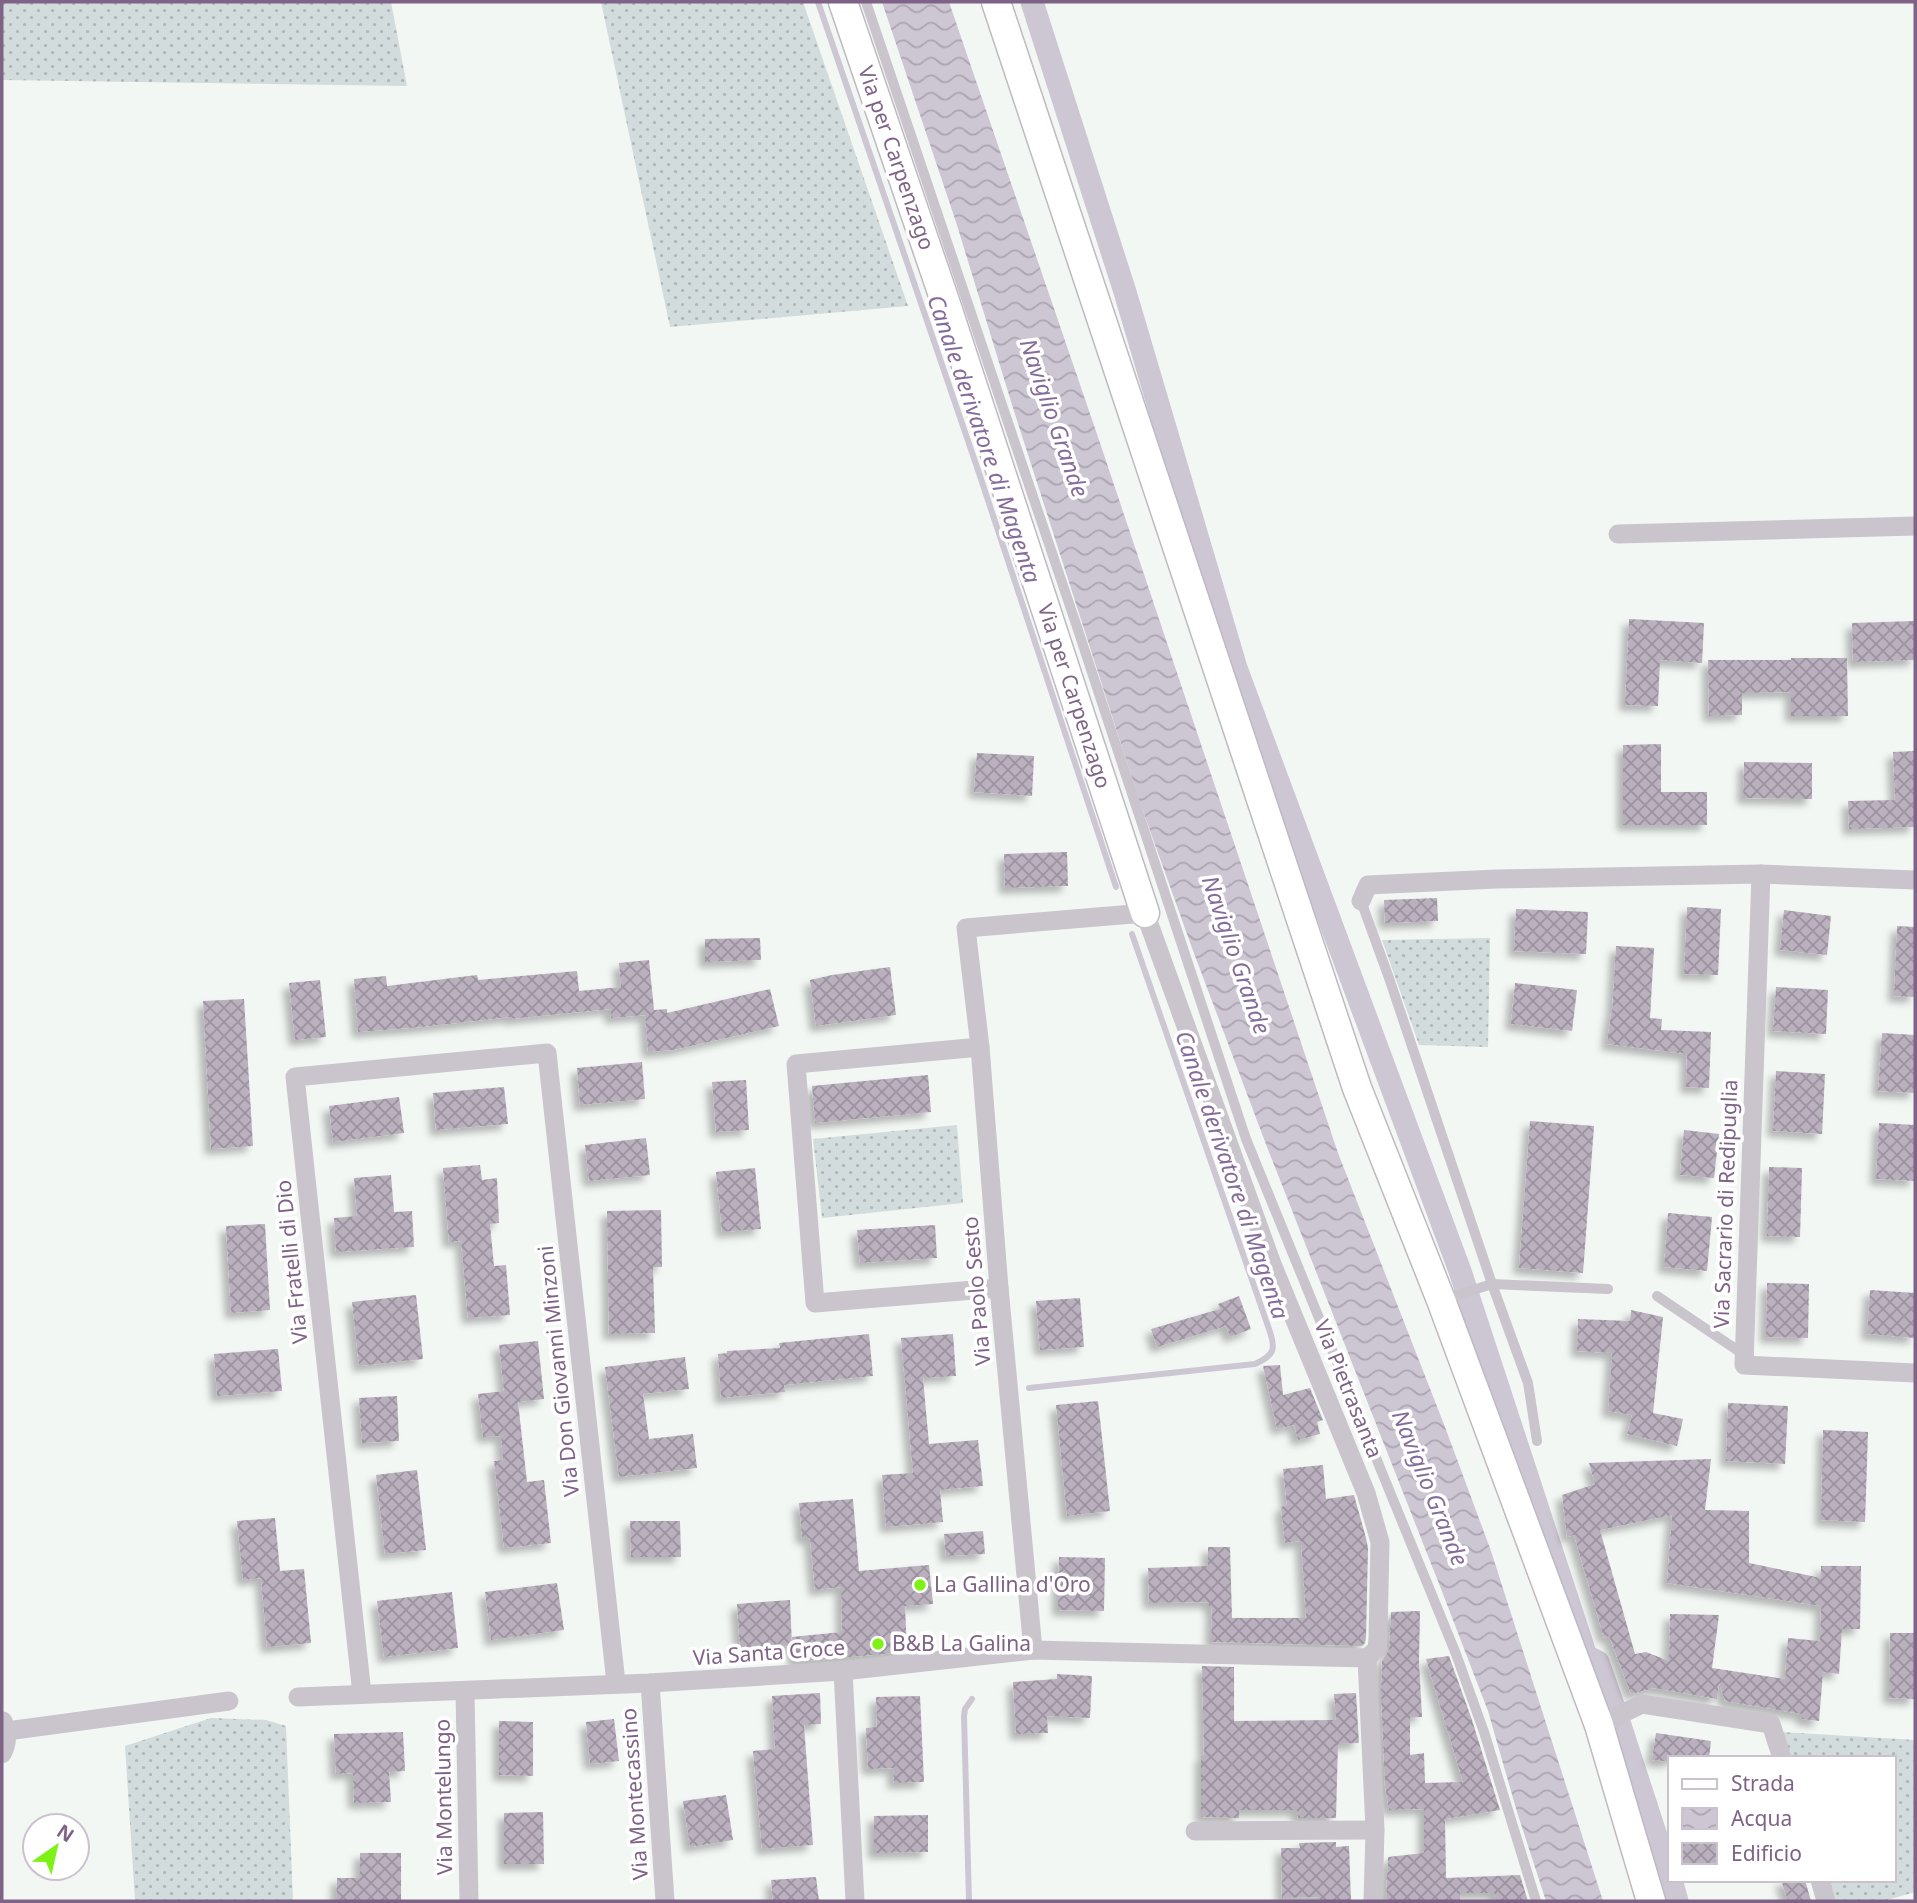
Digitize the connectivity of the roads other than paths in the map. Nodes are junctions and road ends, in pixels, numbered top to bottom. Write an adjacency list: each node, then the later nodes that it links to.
1 (844, 2): 9 (street, Via per Carpenzago)
2 (866, 2): 40 (lane)
3 (996, 2): 16 (street)
4 (1915, 526): 5 (street)
5 (1618, 534)
6 (1761, 874): 7 (street); 8 (street); 17 (street, Via Sacrario di Redipuglia)
7 (1915, 880)
8 (1361, 901): 12 (lane)
9 (1145, 912): 10 (street, Via Paolo Sesto); 21 (street, Via Pietrasanta)
10 (980, 1046): 13 (street, Via Paolo Sesto); 13 (street)
11 (547, 1053): 24 (street, Via Don Giovanni Minzoni); 26 (street, Via Fratelli di Dio)
12 (1492, 1284): 14 (lane); 16 (lane); 19 (lane)
13 (999, 1288): 20 (street, Via Paolo Sesto)
14 (1608, 1289)
15 (1657, 1296): 17 (lane)
16 (1441, 1300): 29 (street)
17 (1743, 1354): 18 (street, Via Sacrario di Redipuglia)
18 (1915, 1373)
19 (1537, 1441)
20 (1033, 1650): 21 (street, Via Santa Croce); 22 (street, Via Santa Croce)
21 (1367, 1658): 33 (street, Via Pietrasanta)
22 (843, 1671): 23 (street, Via Santa Croce); 38 (street)
23 (650, 1683): 24 (street, Via Santa Croce); 37 (street, Via Montecassino)
24 (616, 1684): 25 (street, Via Santa Croce)
25 (465, 1691): 26 (street, Via Santa Croce); 36 (street, Via Montelungo)
26 (362, 1693): 27 (street, Via Santa Croce)
27 (298, 1697)
28 (229, 1701): 30 (street)
29 (1610, 1719): 32 (street); 41 (street)
30 (4, 1726): 31 (street)
31 (2, 1754)
32 (1781, 1756)
33 (1375, 1830): 34 (street); 39 (street, Via Pietrasanta)
34 (1195, 1831)
35 (1821, 1882): 42 (street)
36 (470, 1901)
37 (665, 1901)
38 (855, 1901)
39 (1373, 1901)
40 (1536, 1901)
41 (1651, 1901)
42 (1826, 1901)

